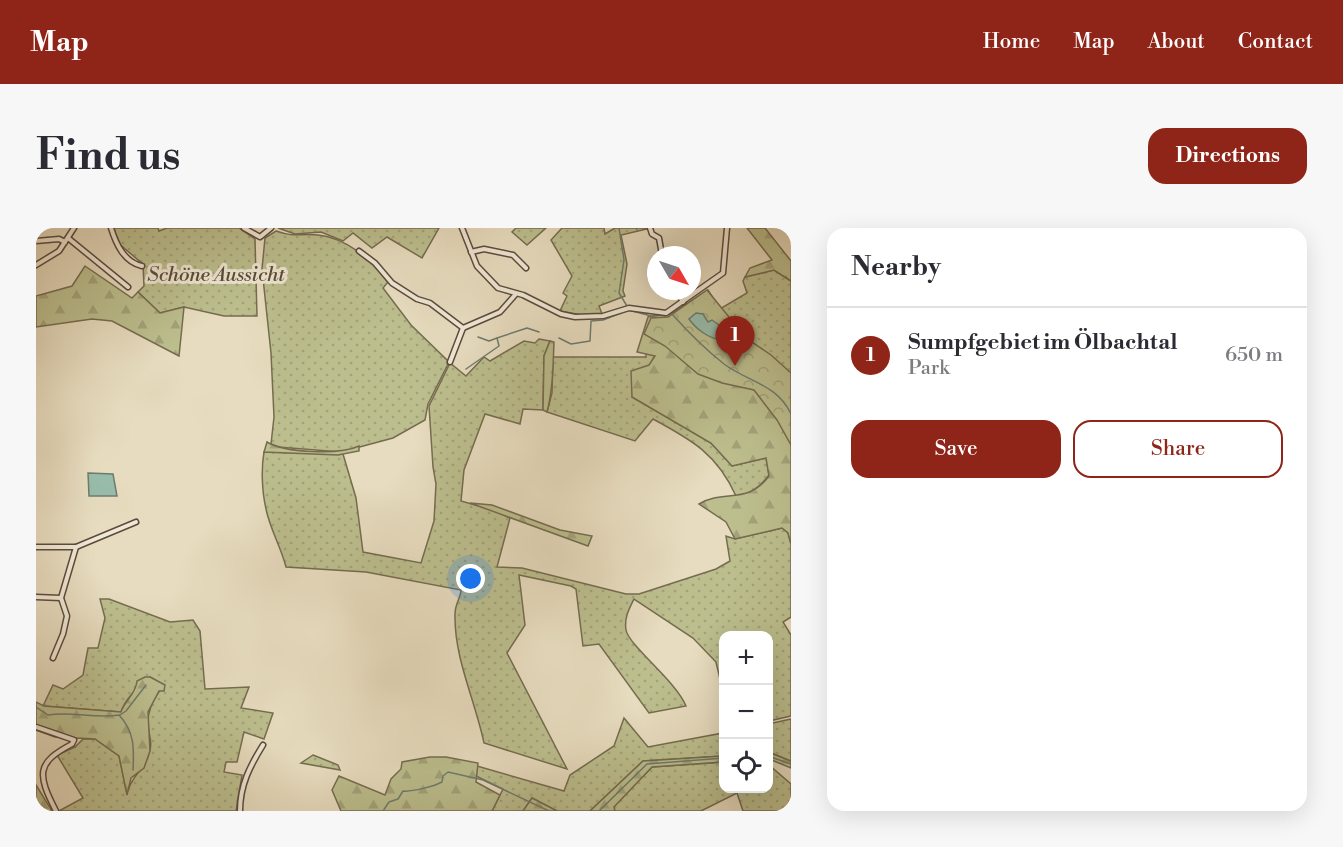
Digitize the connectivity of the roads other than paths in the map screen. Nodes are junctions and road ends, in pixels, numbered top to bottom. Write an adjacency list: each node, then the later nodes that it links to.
1 (74, 228): 8 (street)
2 (111, 228): 14 (street)
3 (244, 228): 4 (street)
4 (271, 228)
5 (462, 228): 12 (street)
6 (650, 228): 10 (street)
7 (727, 228): 18 (street)
8 (67, 240): 9 (street); 13 (street); 16 (street)
9 (36, 241)
10 (660, 246)
11 (359, 251): 19 (street)
12 (471, 252): 15 (street); 17 (street)
13 (36, 265)
14 (142, 266)
15 (526, 268)
16 (128, 287)
17 (515, 295): 18 (street); 19 (street)
18 (683, 302)
19 (464, 328): 20 (street)
20 (450, 362)
21 (136, 522): 23 (street)
22 (36, 547): 23 (street)
23 (76, 547): 25 (street)
24 (36, 597): 25 (street)
25 (61, 598): 26 (street)
26 (53, 658)
27 (36, 727): 29 (street)
28 (263, 745): 30 (street)
29 (56, 811)
30 (240, 811)

